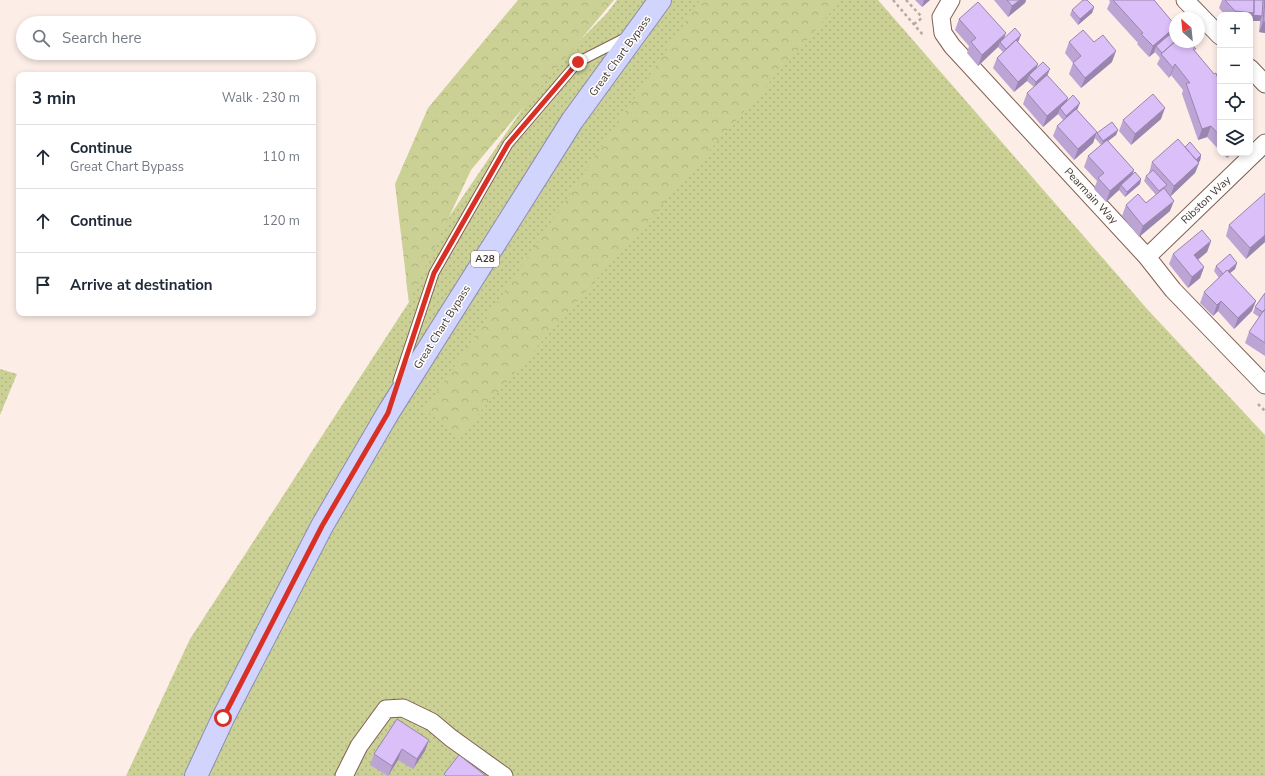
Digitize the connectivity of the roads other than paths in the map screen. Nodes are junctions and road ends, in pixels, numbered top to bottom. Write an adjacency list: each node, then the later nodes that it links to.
1 (660, 0): 4 (main road, Great Chart Bypass / A28)
2 (951, 0): 9 (street, Pearmain Way)
3 (1185, 0): 5 (street)
4 (637, 31): 11 (main road, Great Chart Bypass / A28); 11 (lane)
5 (1217, 33)
6 (1256, 68): 7 (street)
7 (1265, 84)
8 (1265, 143): 9 (street, Ribston Way)
9 (1147, 257): 10 (street, Pearmain Way)
10 (1265, 385)
11 (388, 413): 12 (main road, Great Chart Bypass / A28)
12 (196, 776)
13 (344, 776): 14 (street)
14 (504, 776)

